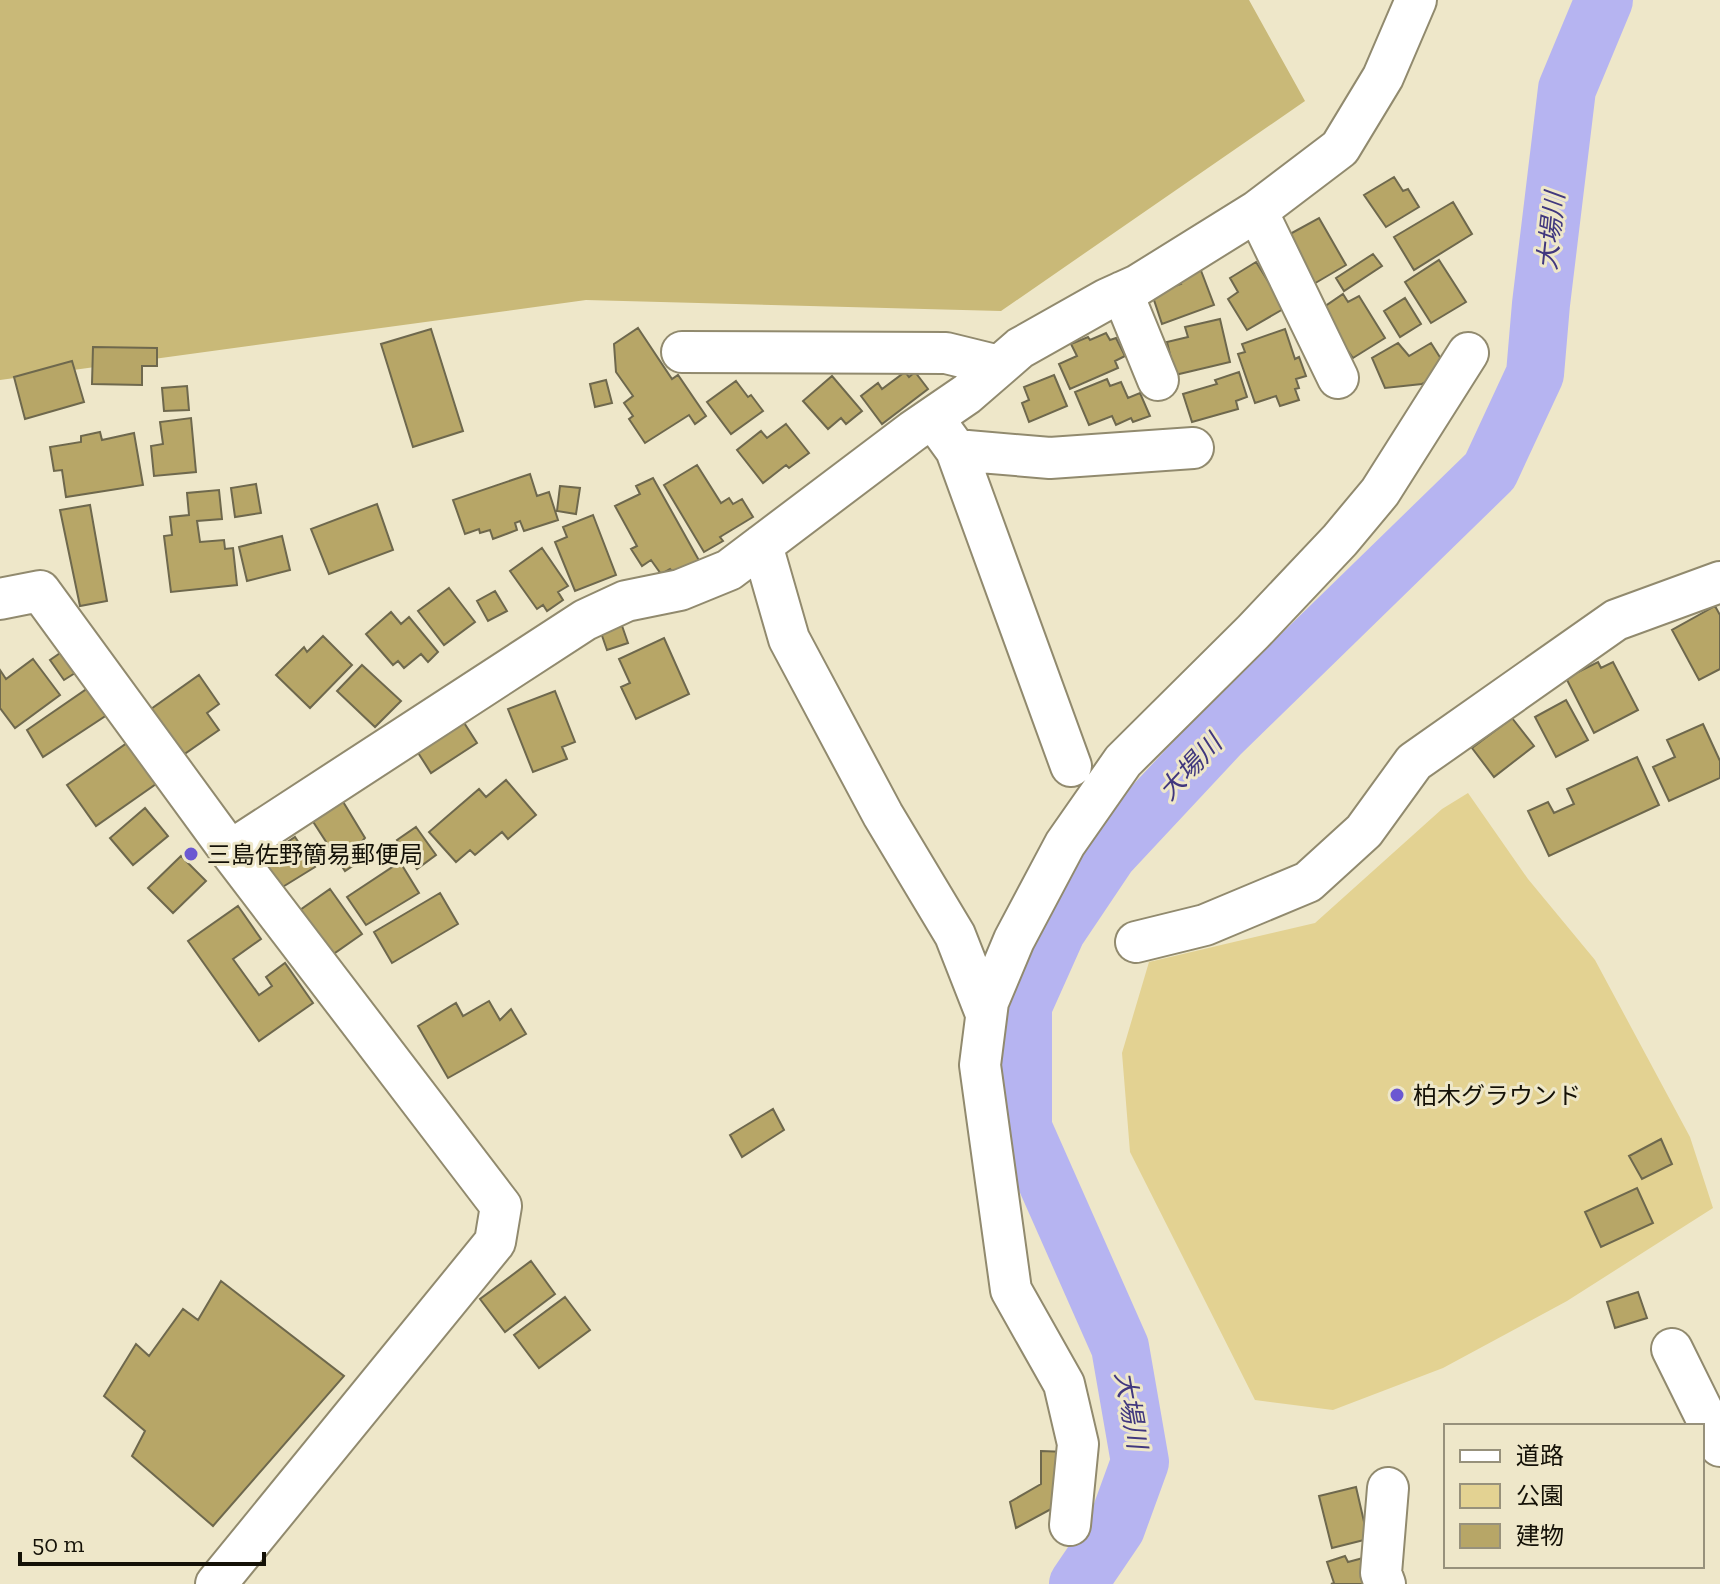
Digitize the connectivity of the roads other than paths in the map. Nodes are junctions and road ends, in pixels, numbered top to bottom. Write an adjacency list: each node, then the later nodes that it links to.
1 (1416, 0): 2 (street)
2 (1257, 211): 3 (street); 7 (street)
3 (1122, 292): 6 (street); 8 (street)
4 (682, 352): 6 (street)
5 (1468, 353): 18 (street)
6 (999, 366): 9 (street)
7 (1338, 378)
8 (1158, 380)
9 (933, 417): 11 (street); 12 (street)
10 (1193, 448): 11 (street)
11 (956, 450): 15 (street)
12 (762, 545): 16 (street); 18 (street)
13 (1719, 584): 17 (street)
14 (0, 599): 16 (street)
15 (1071, 766)
16 (230, 851): 23 (street)
17 (1136, 942)
18 (986, 1014): 22 (street)
19 (1672, 1349): 20 (street)
20 (1720, 1446)
21 (1388, 1488): 24 (street)
22 (1070, 1525)
23 (216, 1584)
24 (1385, 1584)

